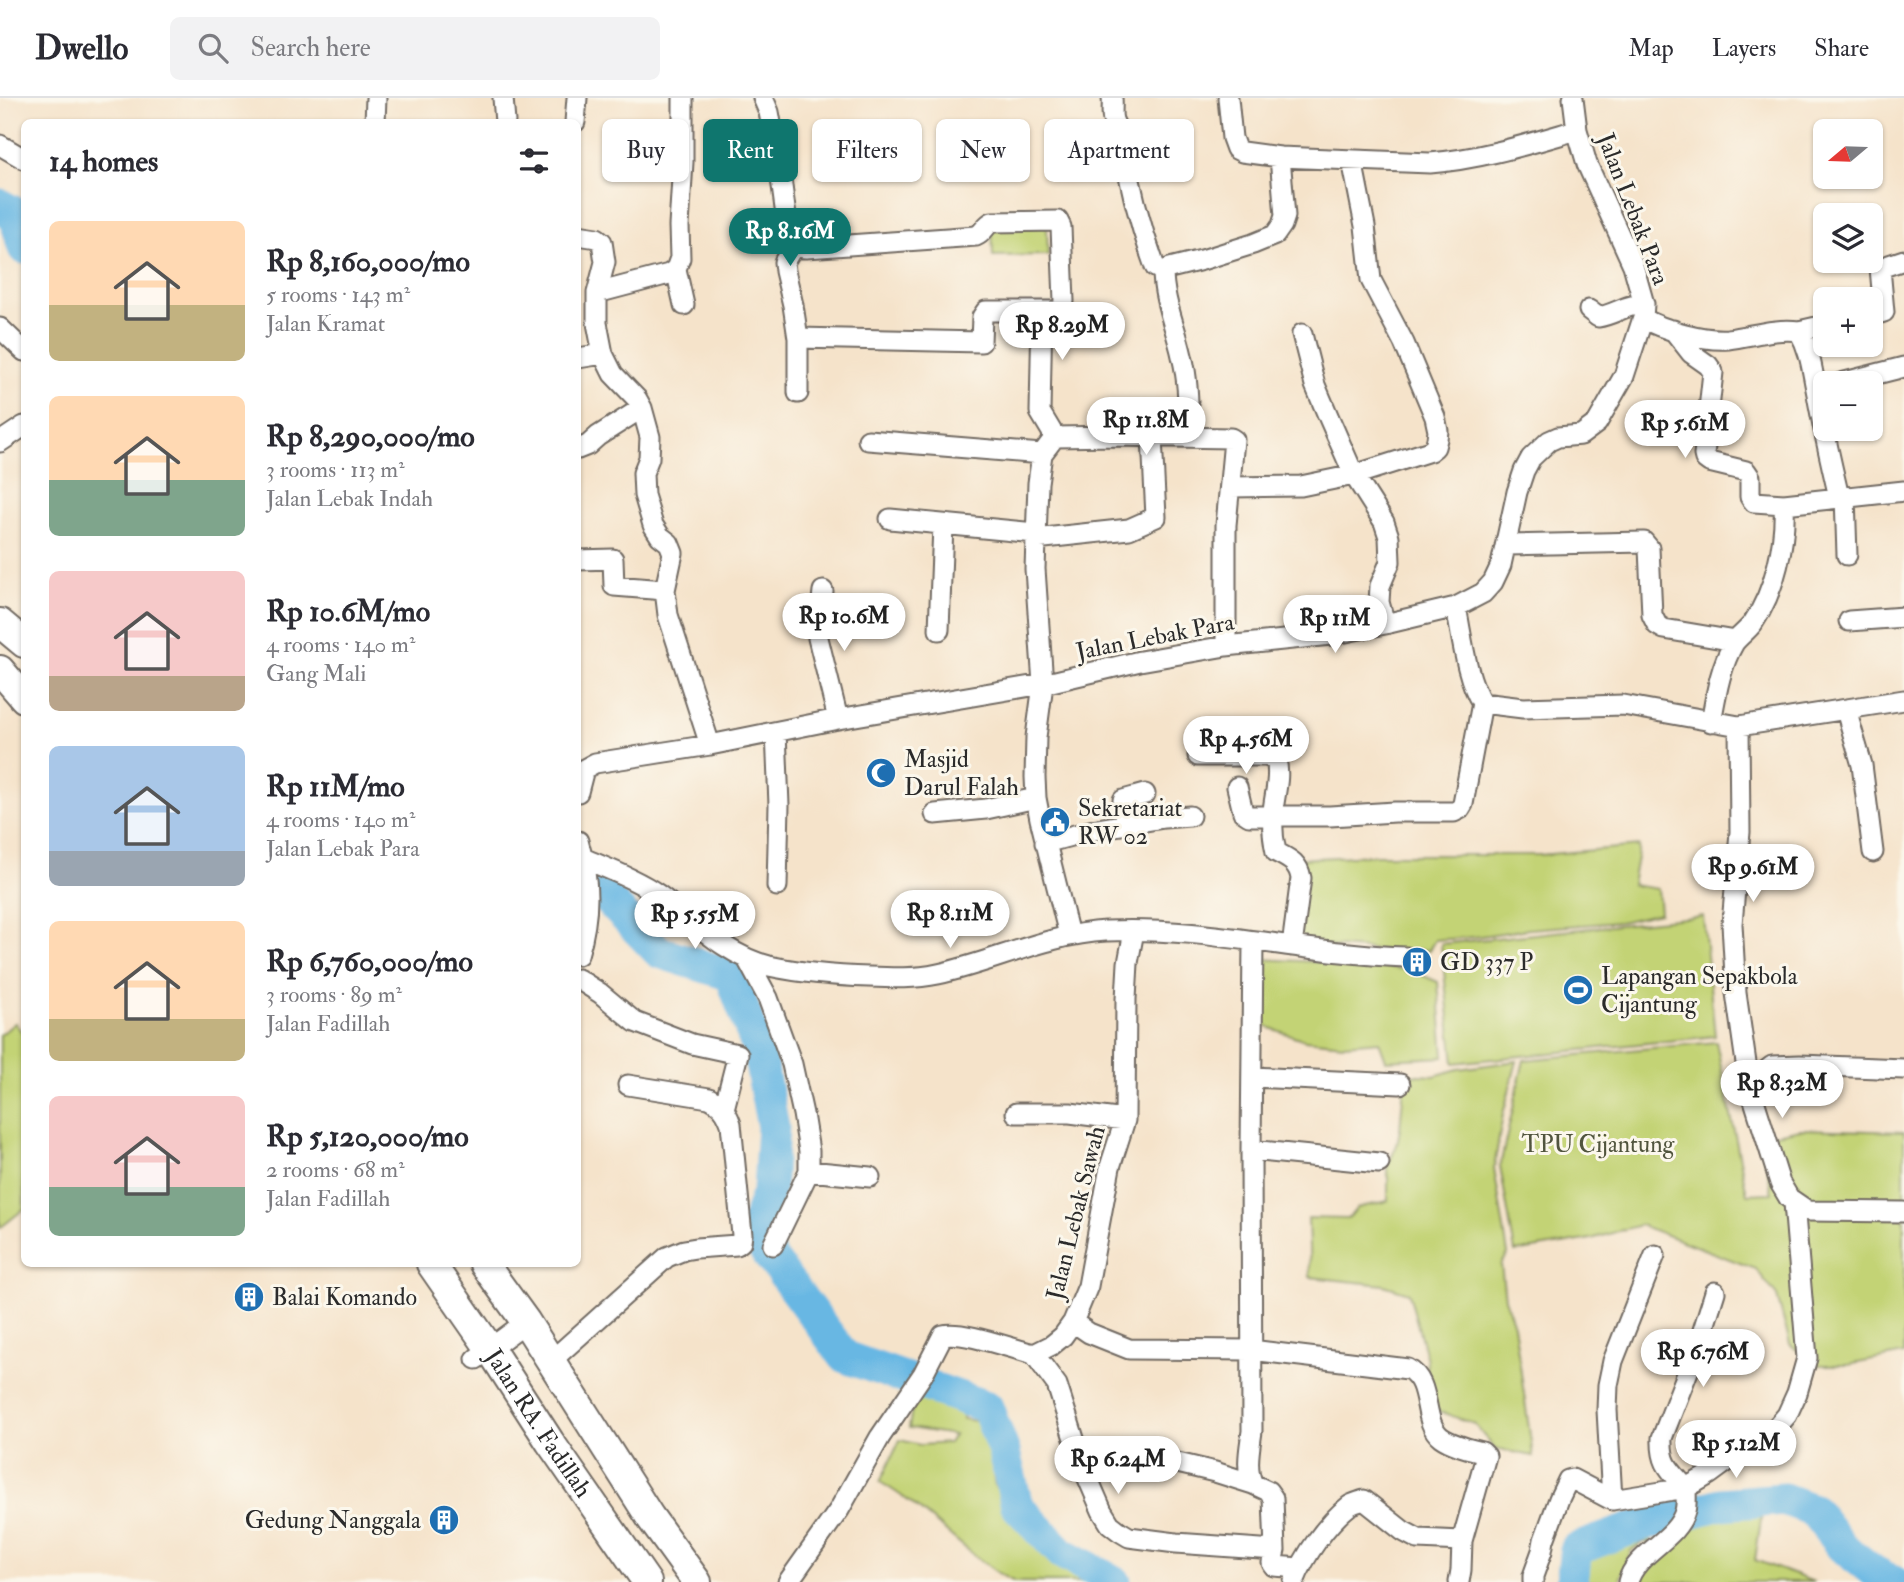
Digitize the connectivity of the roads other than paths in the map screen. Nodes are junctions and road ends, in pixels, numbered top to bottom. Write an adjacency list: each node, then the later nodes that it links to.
1 (376, 98): 9 (street)
2 (503, 98): 10 (street)
3 (577, 98): 11 (street)
4 (683, 98): 20 (street)
5 (763, 98): 18 (street)
6 (1112, 98): 21 (street)
7 (1228, 98): 15 (street)
8 (1573, 98): 12 (street, Jalan Lebak Para)
9 (374, 119)
10 (505, 119)
11 (575, 119)
12 (1577, 130): 16 (street); 27 (street, Jalan Lebak Para)
13 (0, 145): 14 (street)
14 (21, 157)
15 (1280, 157): 16 (street); 21 (street)
16 (1352, 160): 51 (street)
17 (581, 235): 23 (street)
18 (793, 247): 26 (street); 33 (street)
19 (1904, 260): 22 (street)
20 (676, 269): 23 (street); 24 (street)
21 (1163, 271): 45 (street)
22 (1882, 287)
23 (597, 293): 35 (street)
24 (684, 305)
25 (1589, 310): 27 (street)
26 (1042, 311): 33 (street); 43 (street)
27 (1644, 311): 30 (street); 59 (street, Jalan Lebak Para)
28 (0, 328): 34 (street)
29 (1813, 328): 31 (street)
30 (1673, 330): 31 (street); 55 (street)
31 (1799, 331): 38 (street)
32 (1302, 334): 51 (street)
33 (798, 338): 40 (street)
34 (21, 348)
35 (603, 354): 36 (street); 41 (street)
36 (581, 358)
37 (1904, 367): 39 (street)
38 (1815, 371)
39 (1883, 372)
40 (797, 393)
41 (642, 408): 49 (street); 62 (street)
42 (21, 428): 48 (street)
43 (1055, 437): 44 (street); 50 (street)
44 (1152, 437): 45 (street); 58 (street)
45 (1189, 437): 52 (street)
46 (868, 440): 50 (street)
47 (1831, 441): 54 (street)
48 (0, 442)
49 (581, 448)
50 (1042, 454): 58 (street)
51 (1354, 475): 52 (street); 68 (street)
52 (1231, 487): 72 (street)
53 (1904, 491): 54 (street)
54 (1842, 496): 55 (street); 60 (street)
55 (1784, 503): 71 (street)
56 (890, 519): 57 (street)
57 (943, 525): 58 (street); 69 (street)
58 (1035, 536): 74 (street)
59 (1507, 545): 64 (street, Jalan Lebak Para); 71 (street)
60 (1847, 555)
61 (581, 561): 62 (street)
62 (665, 590): 83 (street)
63 (823, 591): 79 (street)
64 (1456, 607): 68 (street, Jalan Lebak Para); 77 (street)
65 (1904, 617): 66 (street)
66 (1849, 621)
67 (0, 623): 70 (main road)
68 (1385, 624): 72 (street, Jalan Lebak Para)
69 (939, 630)
70 (21, 640)
71 (1735, 641): 80 (street)
72 (1226, 646): 74 (street, Jalan Lebak Para)
73 (0, 670): 75 (main road)
74 (1043, 684): 79 (street, Jalan Lebak Para); 88 (street)
75 (21, 694)
76 (1904, 700): 78 (street)
77 (1482, 703): 80 (street); 90 (street)
78 (1846, 710): 81 (street); 94 (street)
79 (838, 719): 82 (street, Jalan Lebak Para)
80 (1711, 722): 81 (street)
81 (1739, 726): 108 (street)
82 (776, 732): 83 (street, Jalan Lebak Para); 96 (street)
83 (710, 745): 85 (street, Jalan Lebak Para)
84 (1198, 756): 90 (street)
85 (581, 771)
86 (1237, 787): 90 (street)
87 (1145, 794): 92 (street)
88 (1036, 798): 89 (street); 93 (street)
89 (935, 814)
90 (1272, 815): 101 (street)
91 (1190, 816): 92 (street)
92 (1127, 825): 93 (street)
93 (1045, 843): 98 (street)
94 (1873, 852)
95 (583, 868): 100 (street); 103 (street)
96 (777, 886)
97 (1134, 931): 98 (street); 99 (street); 112 (street, Jalan Lebak Sawah)
98 (1069, 935): 103 (street)
99 (1253, 941): 101 (street); 106 (street)
100 (581, 944)
101 (1292, 946): 102 (street)
102 (1406, 957)
103 (747, 959): 115 (street)
104 (581, 981): 110 (street)
105 (1904, 1069): 108 (street)
106 (1252, 1077): 107 (street); 113 (street)
107 (1400, 1084)
108 (1749, 1084): 117 (street)
109 (628, 1085): 110 (street)
110 (724, 1109): 129 (street)
111 (1016, 1113): 112 (street)
112 (1125, 1120): 125 (street, Jalan Lebak Sawah)
113 (1251, 1150): 114 (street); 126 (street)
114 (1380, 1163)
115 (809, 1171): 116 (street); 119 (street)
116 (870, 1177)
117 (1794, 1203): 118 (street); 132 (street)
118 (1904, 1212)
119 (773, 1245)
120 (1655, 1255): 133 (street)
121 (433, 1267): 127 (main road, Jalan RA. Fadillah)
122 (486, 1267): 124 (main road, Jalan RA. Fadillah)
123 (1715, 1292): 132 (street)
124 (526, 1322): 127 (street); 129 (main road, Jalan RA. Fadillah)
125 (1073, 1322): 126 (street); 128 (street, Jalan Lebak Sawah)
126 (1251, 1350): 131 (street); 134 (street)
127 (483, 1354): 137 (main road, Jalan RA. Fadillah)
128 (1034, 1354): 135 (street); 139 (street)
129 (551, 1361): 138 (main road, Jalan RA. Fadillah)
130 (1144, 1455): 131 (street)
131 (1252, 1484): 135 (street)
132 (1686, 1488): 133 (street); 142 (street)
133 (1612, 1500): 141 (street)
134 (1462, 1541): 136 (street); 140 (street)
135 (1275, 1550): 136 (street)
136 (1297, 1575)
137 (647, 1582)
138 (697, 1582)
139 (788, 1582)
140 (1459, 1582)
141 (1532, 1582)
142 (1628, 1582)

